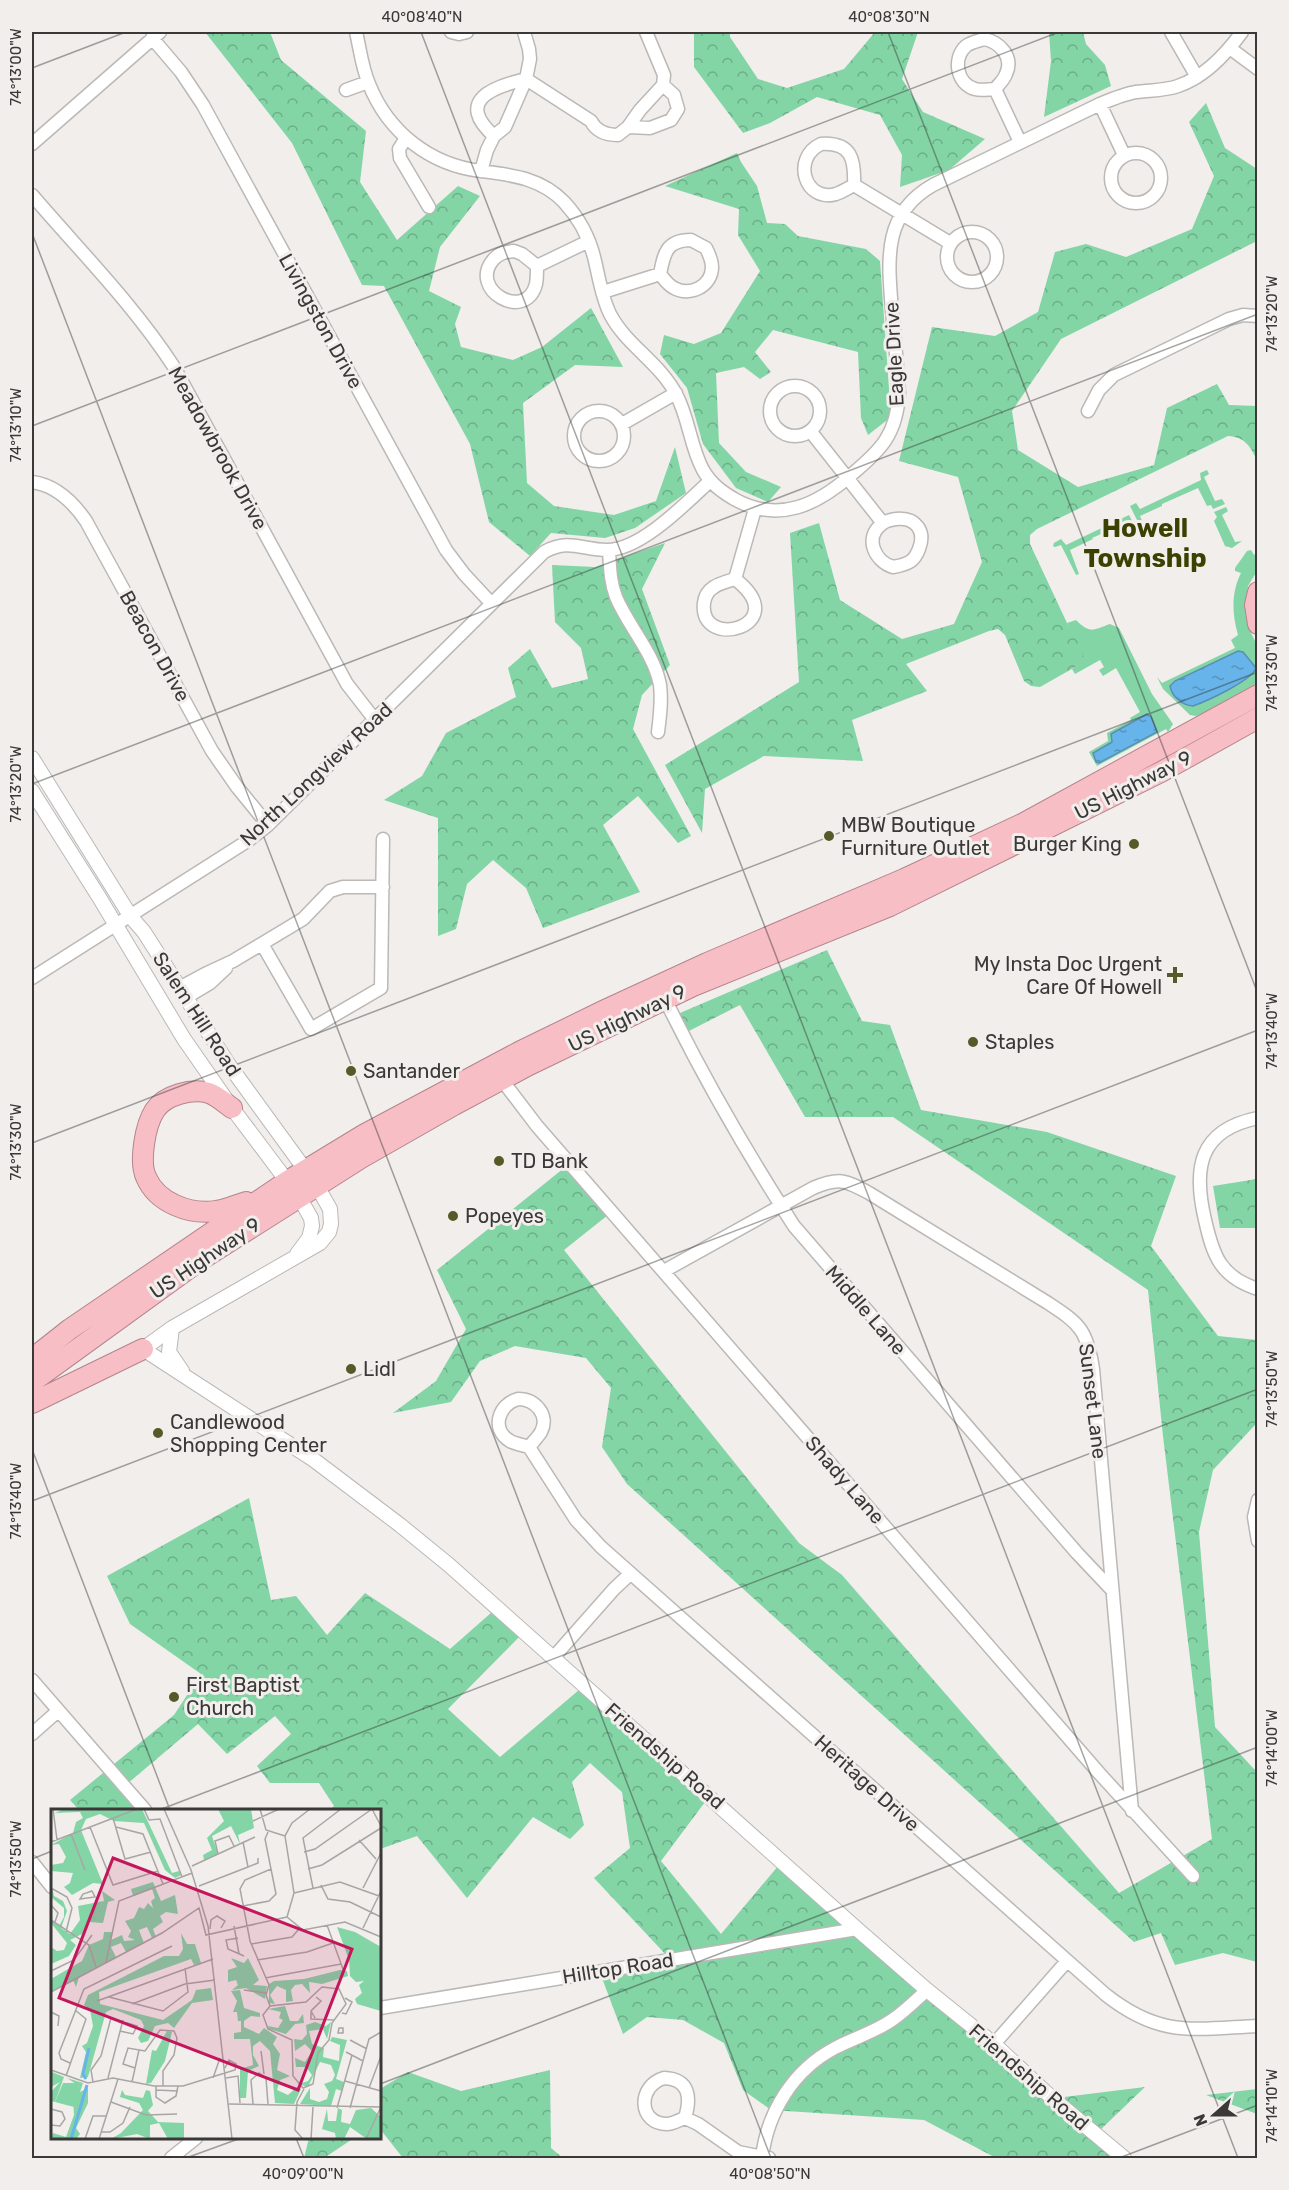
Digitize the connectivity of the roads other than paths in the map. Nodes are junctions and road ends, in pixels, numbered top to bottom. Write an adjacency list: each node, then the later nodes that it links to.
1 (356, 32): 13 (street, Eagle Drive)
2 (451, 32): 3 (street)
3 (467, 32)
4 (524, 32): 12 (street)
5 (646, 32): 14 (street)
6 (1171, 32): 11 (street)
7 (1242, 32): 9 (street, Eagle Drive)
8 (156, 35): 22 (street); 47 (street, Livingston Drive)
9 (1231, 49): 10 (street); 11 (street, Eagle Drive)
10 (1257, 69)
11 (1197, 76): 17 (street, Eagle Drive)
12 (526, 79): 18 (street); 19 (street); 19 (street)
13 (368, 82): 16 (street); 20 (street, Eagle Drive)
14 (663, 85): 18 (street); 18 (street)
15 (995, 89): 15 (street); 21 (street)
16 (346, 90)
17 (1100, 104): 21 (street, Eagle Drive); 23 (street)
18 (628, 127)
19 (494, 136): 24 (street)
20 (406, 138): 24 (street, Eagle Drive); 27 (street)
21 (1020, 142): 28 (street, Eagle Drive)
22 (32, 144)
23 (1124, 155): 23 (street)
24 (481, 171): 29 (street, Eagle Drive)
25 (854, 185): 25 (street); 28 (street)
26 (32, 195): 50 (street, Meadowbrook Drive)
27 (429, 207)
28 (902, 214): 30 (street); 39 (street, Eagle Drive)
29 (589, 241): 31 (street); 33 (street, Eagle Drive)
30 (950, 243): 30 (street)
31 (537, 266): 31 (street)
32 (660, 274): 32 (street); 33 (street)
33 (603, 292): 35 (street, Eagle Drive)
34 (1257, 316): 36 (street)
35 (676, 393): 37 (street); 40 (street, Eagle Drive)
36 (1088, 411)
37 (622, 424): 37 (street)
38 (811, 432): 38 (street); 39 (street)
39 (848, 478): 42 (street, Eagle Drive); 43 (street)
40 (710, 481): 42 (street, Eagle Drive); 44 (street)
41 (32, 482): 55 (street, Beacon Drive)
42 (755, 509): 45 (street)
43 (882, 522): 43 (street)
44 (609, 550): 47 (street, North Longview Road); 52 (street)
45 (735, 579): 45 (street)
46 (1257, 592): 48 (highway)
47 (491, 603): 50 (street, North Longview Road)
48 (1257, 624)
49 (1257, 695): 68 (highway, US Highway 9)
50 (375, 720): 55 (street, North Longview Road)
51 (1253, 722): 63 (highway, US Highway 9)
52 (658, 732)
53 (32, 758): 58 (street, Salem Hill Road)
54 (32, 791): 59 (street, Salem Hill Road)
55 (268, 825): 58 (street, North Longview Road)
56 (383, 839): 57 (street)
57 (382, 887): 60 (street); 60 (street)
58 (131, 917): 59 (street, North Longview Road); 62 (street, Salem Hill Road)
59 (117, 926): 61 (street, North Longview Road); 64 (street, Salem Hill Road)
60 (262, 944): 62 (street)
61 (32, 978)
62 (182, 993): 64 (street); 68 (street, Salem Hill Road)
63 (665, 999): 65 (highway, US Highway 9); 70 (street, Middle Lane)
64 (170, 1015): 66 (street, Salem Hill Road)
65 (502, 1080): 68 (highway, US Highway 9); 72 (street, Shady Lane)
66 (232, 1108): 69 (street, Salem Hill Road); 69 (highway)
67 (1257, 1118): 73 (street)
68 (310, 1178): 69 (highway, US Highway 9); 71 (street, Salem Hill Road)
69 (287, 1189): 71 (street, Salem Hill Road); 76 (highway, US Highway 9); 78 (highway, US Highway 9)
70 (781, 1206): 72 (street, Sunset Lane); 84 (street, Middle Lane); 84 (street, Sunset Lane)
71 (294, 1258): 74 (street, Salem Hill Road)
72 (664, 1271): 90 (street, Shady Lane)
73 (1257, 1288)
74 (172, 1328): 75 (street, Salem Hill Road); 77 (street, Friendship Road)
75 (143, 1349): 77 (street, Friendship Road); 79 (highway)
76 (32, 1359)
77 (187, 1377): 85 (street, Friendship Road)
78 (32, 1382)
79 (32, 1403)
80 (529, 1447): 83 (street, Heritage Drive)
81 (1257, 1500): 82 (street)
82 (1257, 1541)
83 (630, 1574): 85 (street); 95 (street, Heritage Drive)
84 (1112, 1590): 90 (street, Sunset Lane)
85 (553, 1658): 94 (street, Friendship Road)
86 (32, 1680): 87 (street)
87 (58, 1711): 88 (street); 89 (street)
88 (32, 1734)
89 (144, 1809)
90 (1132, 1811): 92 (street, Shady Lane)
91 (32, 1862): 93 (street)
92 (1193, 1876)
93 (51, 1886)
94 (857, 1929): 96 (street, Friendship Road); 97 (street, Hilltop Road)
95 (1067, 1961): 98 (street, Heritage Drive); 99 (street)
96 (927, 1990): 99 (street, Friendship Road); 103 (street)
97 (381, 2007)
98 (1257, 2026)
99 (994, 2044): 104 (street, Friendship Road)
100 (685, 2118): 103 (street)
101 (195, 2139): 102 (street)
102 (171, 2158)
103 (765, 2158)
104 (1124, 2158)

